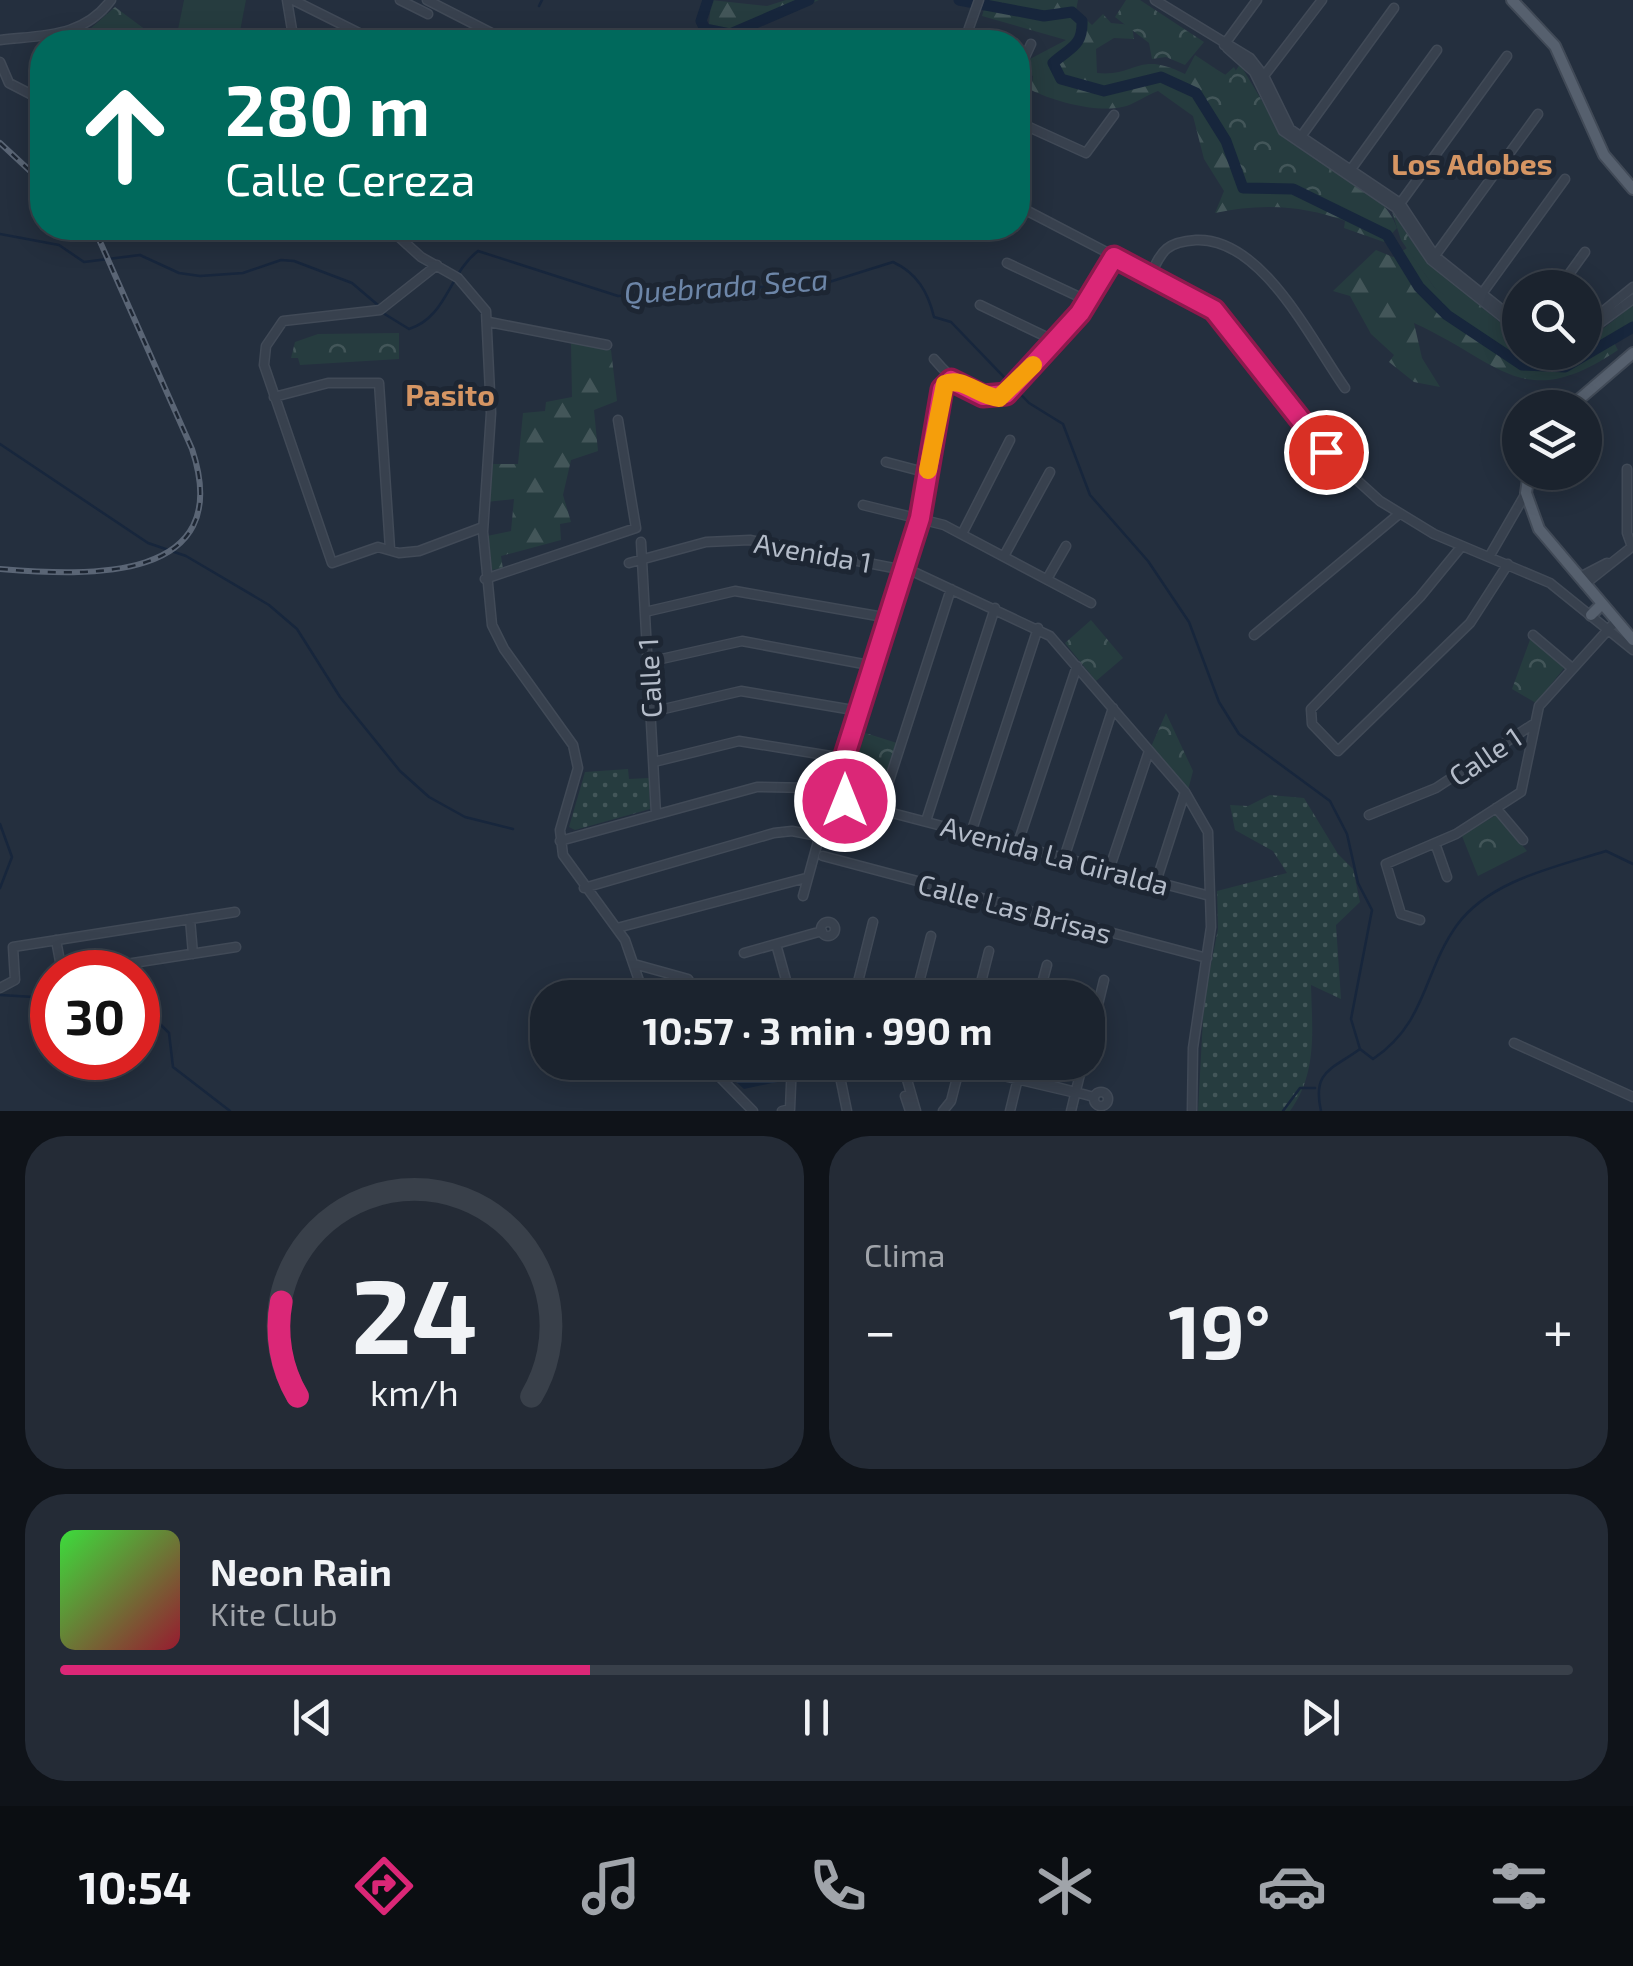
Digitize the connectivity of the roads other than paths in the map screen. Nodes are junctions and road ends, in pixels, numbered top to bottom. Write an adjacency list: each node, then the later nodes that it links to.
1 (111, 0): 12 (street)
2 (290, 0): 13 (street); 14 (street)
3 (400, 0): 11 (street)
4 (427, 0): 15 (street)
5 (979, 0): 16 (street)
6 (1154, 0): 19 (street)
7 (1257, 0): 19 (street)
8 (1322, 0): 23 (street)
9 (1516, 1): 31 (main road)
10 (1394, 8): 28 (street)
11 (428, 14)
12 (77, 30)
13 (292, 30)
14 (352, 30)
15 (486, 30)
16 (968, 30)
17 (30, 36): 18 (street)
18 (0, 40)
19 (1224, 45): 23 (street)
20 (1437, 50): 29 (street)
21 (1507, 56): 32 (street)
22 (0, 62): 24 (street)
23 (1262, 78): 28 (street)
24 (30, 94)
25 (1538, 114): 37 (street)
26 (1114, 115): 27 (street)
27 (1030, 127)
28 (1299, 140): 29 (street)
29 (1348, 173): 32 (street)
30 (1564, 179): 43 (street)
31 (1630, 181)
32 (1398, 206): 37 (street)
33 (1030, 212): 36 (street)
34 (403, 240): 39 (street)
35 (1585, 252): 40 (street)
36 (1114, 257): 41 (street); 45 (street)
37 (1433, 258): 43 (street)
38 (1007, 263): 45 (street)
39 (437, 266): 50 (street); 58 (street)
40 (1572, 270)
41 (1151, 274): 56 (street); 68 (street)
42 (1633, 287): 46 (street)
43 (1480, 296): 48 (street)
44 (1633, 299): 46 (street)
45 (1088, 302): 51 (street)
46 (1621, 302): 49 (street)
47 (980, 305): 51 (street)
48 (1502, 314)
49 (1602, 317)
50 (489, 322): 52 (street); 70 (street)
51 (1054, 340): 55 (street)
52 (607, 345)
53 (1633, 353): 57 (main road)
54 (934, 360): 55 (street)
55 (951, 380): 64 (street)
56 (1345, 388)
57 (1590, 390)
58 (274, 397): 76 (street); 76 (street)
59 (618, 420): 84 (street)
60 (1010, 440): 71 (street)
61 (886, 462): 64 (street)
62 (1628, 468): 75 (street)
63 (1050, 472): 77 (street)
64 (928, 473): 69 (street)
65 (1527, 490): 66 (main road)
66 (1526, 494): 78 (street); 85 (main road)
67 (864, 505): 69 (street)
68 (1400, 514): 74 (street); 95 (street)
69 (920, 518): 71 (street); 82 (street)
70 (482, 527): 76 (street); 84 (street)
71 (962, 534): 77 (street)
72 (640, 542): 79 (street, Calle 1)
73 (1066, 546): 83 (street)
74 (1462, 546): 78 (street); 81 (street)
75 (1632, 546): 85 (street)
76 (390, 550)
77 (1004, 556): 83 (street)
78 (1489, 557): 81 (street)
79 (642, 560): 80 (street, Avenida 1); 82 (street, Avenida 1); 90 (street, Calle 1)
80 (629, 563)
81 (1508, 564): 91 (street)
82 (904, 569): 86 (street, Avenida 1); 92 (street)
83 (1047, 578): 87 (street)
84 (486, 579): 123 (street)
85 (1583, 580): 88 (main road)
86 (952, 589): 89 (street, Avenida 1); 116 (street)
87 (1091, 603)
88 (1602, 604): 91 (main road); 93 (main road)
89 (995, 608): 94 (street, Avenida 1); 119 (street)
90 (646, 612): 92 (street); 99 (street, Calle 1)
91 (1592, 615): 93 (street)
92 (888, 618): 100 (street)
93 (1611, 626): 97 (main road); 98 (street); 102 (street, Calle 1)
94 (1038, 628): 101 (street, Avenida 1); 120 (street)
95 (1254, 634)
96 (1532, 635): 102 (street)
97 (1633, 640)
98 (1633, 650)
99 (648, 662): 100 (street); 104 (street, Calle 1)
100 (874, 666): 105 (street)
101 (1077, 666): 103 (street, Avenida 1); 125 (street)
102 (1572, 668): 106 (street, Calle 1)
103 (1113, 708): 107 (street, Avenida 1); 127 (street)
104 (651, 712): 105 (street); 109 (street, Calle 1)
105 (859, 712): 108 (street)
106 (1535, 722): 115 (street); 118 (street, Calle 1)
107 (1149, 751): 113 (street, Avenida 1); 128 (street)
108 (843, 758): 109 (street); 110 (street)
109 (654, 762): 117 (street, Calle 1)
110 (839, 774): 111 (street); 114 (street)
111 (824, 784): 112 (street, Avenida La Giralda); 114 (street); 114 (street)
112 (804, 790): 114 (street, Avenida La Giralda); 117 (street, Avenida La Giralda)
113 (1185, 792): 131 (street); 134 (street, Avenida 1)
114 (835, 802): 116 (street, Avenida La Giralda); 121 (street)
115 (1496, 808): 122 (street); 124 (street)
116 (880, 810): 119 (street, Avenida La Giralda)
117 (656, 814): 123 (street, Avenida La Giralda)
118 (1369, 815)
119 (926, 822): 120 (street, Avenida La Giralda)
120 (971, 834): 125 (street, Avenida La Giralda)
121 (818, 836): 130 (street); 132 (street)
122 (1524, 840)
123 (560, 841): 132 (street)
124 (1436, 843): 129 (street); 137 (street)
125 (1017, 846): 127 (street, Avenida La Giralda)
126 (823, 856): 149 (street, Calle Las Brisas)
127 (1064, 858): 128 (street, Avenida La Giralda)
128 (1109, 870): 131 (street, Avenida La Giralda)
129 (1447, 877)
130 (806, 878): 133 (street); 139 (street)
131 (1156, 882): 134 (street, Avenida La Giralda)
132 (584, 888): 139 (street)
133 (803, 896)
134 (1210, 896): 149 (street)
135 (236, 912): 136 (street)
136 (190, 919): 142 (street); 148 (street)
137 (1420, 920)
138 (873, 922): 156 (street)
139 (617, 928): 151 (street)
140 (822, 931): 143 (street)
141 (931, 936): 157 (street)
142 (56, 940): 145 (street); 160 (street)
143 (776, 944): 147 (street); 155 (street)
144 (236, 948): 148 (street)
145 (58, 950)
146 (989, 951): 158 (street)
147 (744, 953)
148 (192, 954): 150 (street)
149 (1207, 958): 180 (street)
150 (160, 959)
151 (634, 964): 153 (street); 154 (street)
152 (1047, 965): 159 (street)
153 (639, 980)
154 (689, 980)
155 (786, 980)
156 (858, 980)
157 (920, 980)
158 (982, 980)
159 (1043, 980)
160 (0, 988)
161 (1514, 1043): 171 (street)
162 (723, 1080): 174 (street)
163 (790, 1080): 173 (street)
164 (838, 1080): 175 (street)
165 (905, 1080): 176 (street)
166 (957, 1080): 177 (street)
167 (1018, 1080): 178 (street)
168 (1026, 1080): 170 (street)
169 (1079, 1080): 170 (street)
170 (1076, 1092): 172 (street); 179 (street)
171 (1633, 1097)
172 (1094, 1098)
173 (786, 1110)
174 (754, 1111)
175 (847, 1111)
176 (913, 1111)
177 (943, 1111)
178 (1010, 1111)
179 (1071, 1111)
180 (1192, 1111)

